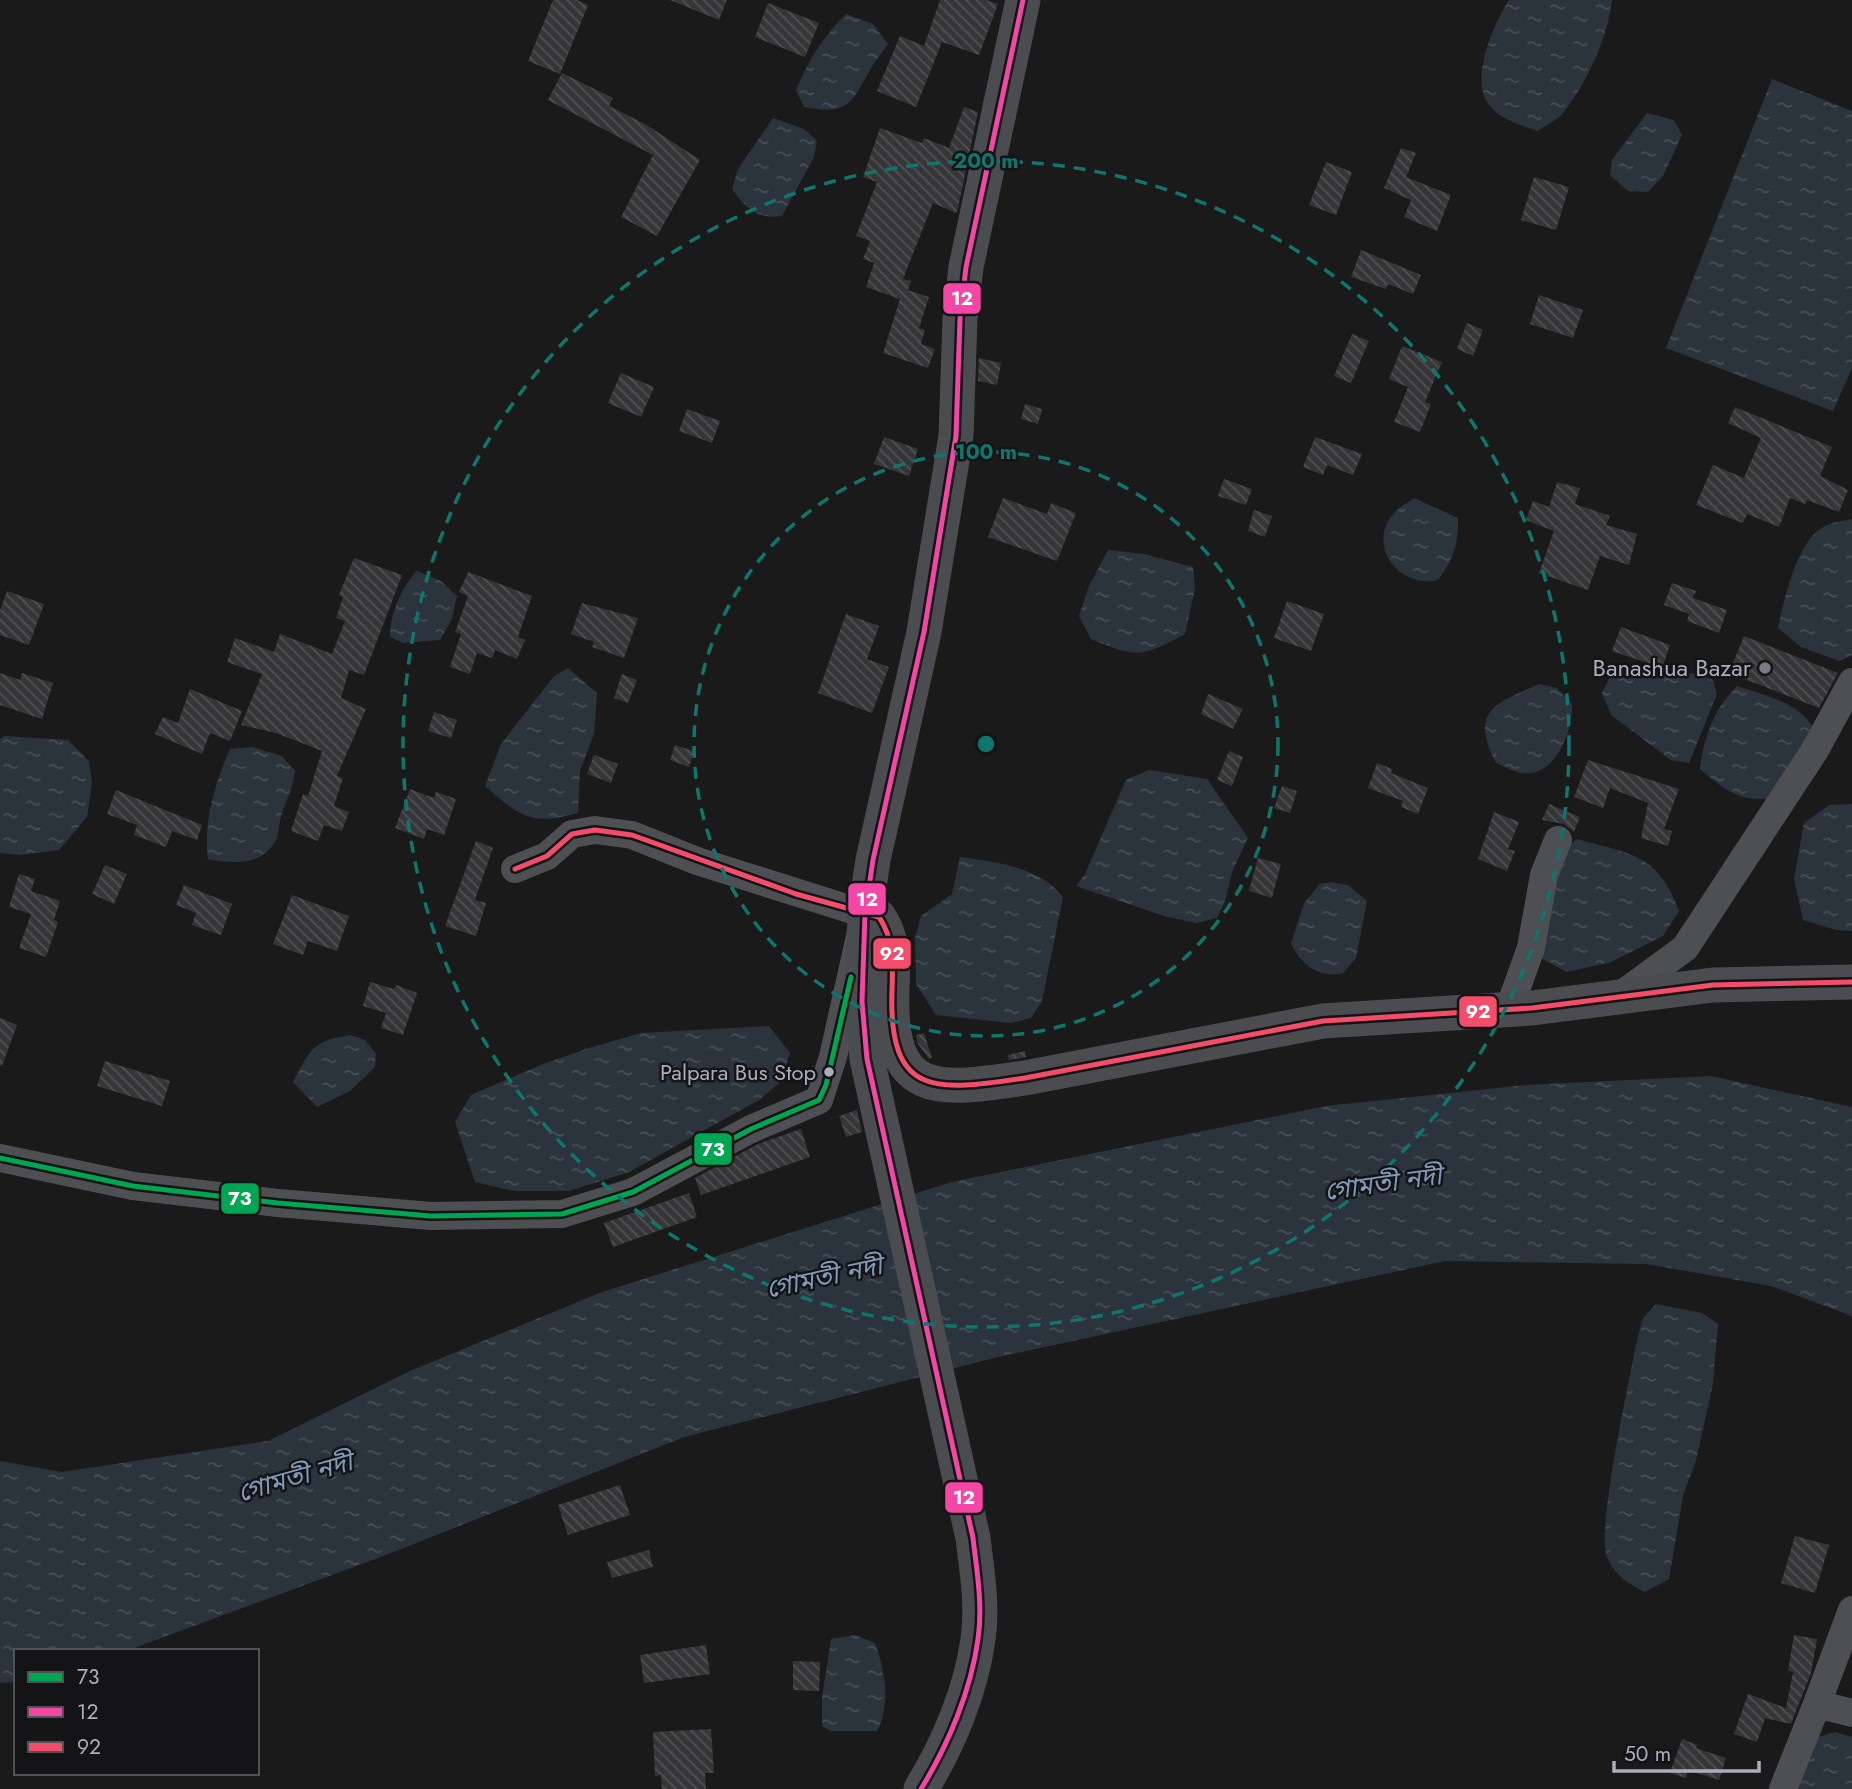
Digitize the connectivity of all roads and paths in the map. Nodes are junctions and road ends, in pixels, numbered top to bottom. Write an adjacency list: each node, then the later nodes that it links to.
1 (1023, 0): 5 (main road)
2 (1852, 682): 7 (street)
3 (1558, 840): 8 (street)
4 (515, 869): 5 (street)
5 (865, 914): 8 (main road); 9 (street); 13 (main road)
6 (1852, 982): 7 (main road)
7 (1621, 995): 8 (main road)
8 (1508, 1009)
9 (0, 1158)
10 (1852, 1610): 11 (street)
11 (1816, 1704): 12 (street); 14 (street)
12 (1852, 1713)
13 (922, 1789)
14 (1783, 1789)

